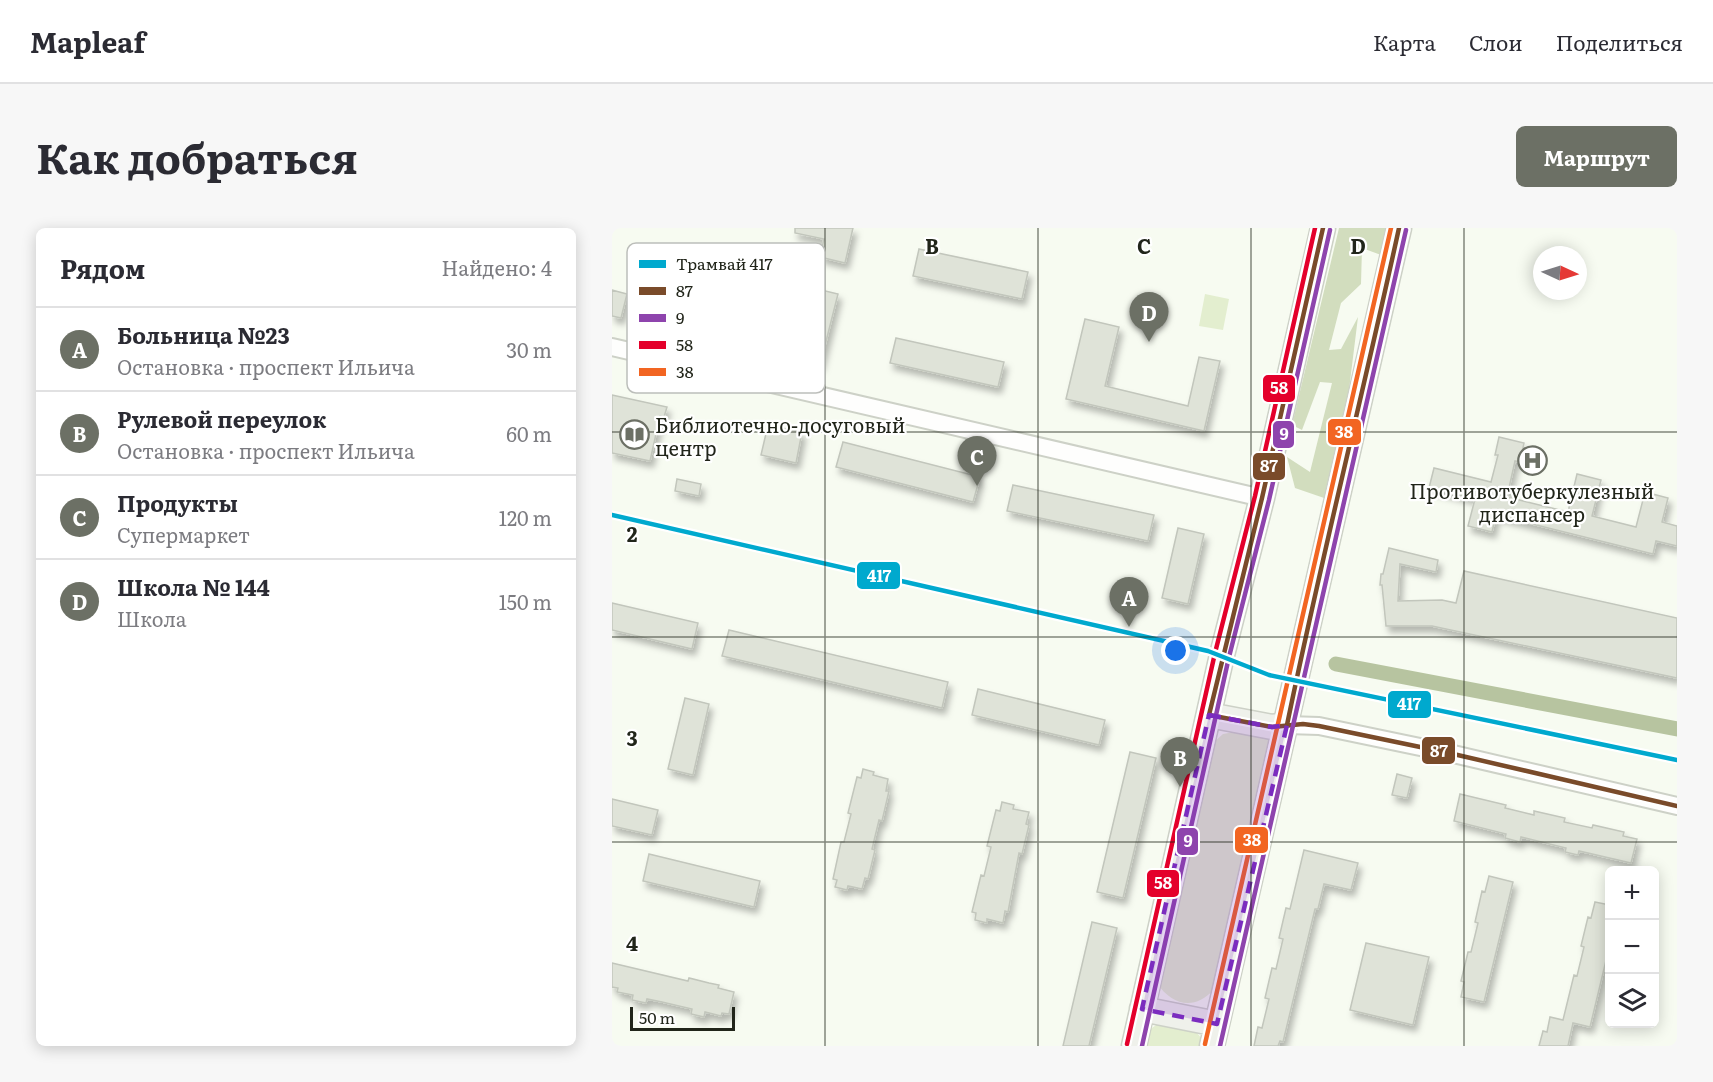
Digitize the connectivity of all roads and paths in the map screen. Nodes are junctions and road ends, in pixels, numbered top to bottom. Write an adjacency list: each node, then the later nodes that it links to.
1 (1323, 228): 6 (street)
2 (1399, 228): 8 (street)
3 (612, 348): 4 (street)
4 (627, 351)
5 (807, 393): 6 (street)
6 (1262, 498): 7 (street)
7 (1209, 715): 8 (street); 10 (street)
8 (1287, 725): 9 (street); 11 (street)
9 (1677, 806)
10 (1142, 1009): 11 (street); 12 (street)
11 (1215, 1035)
12 (1134, 1046)

